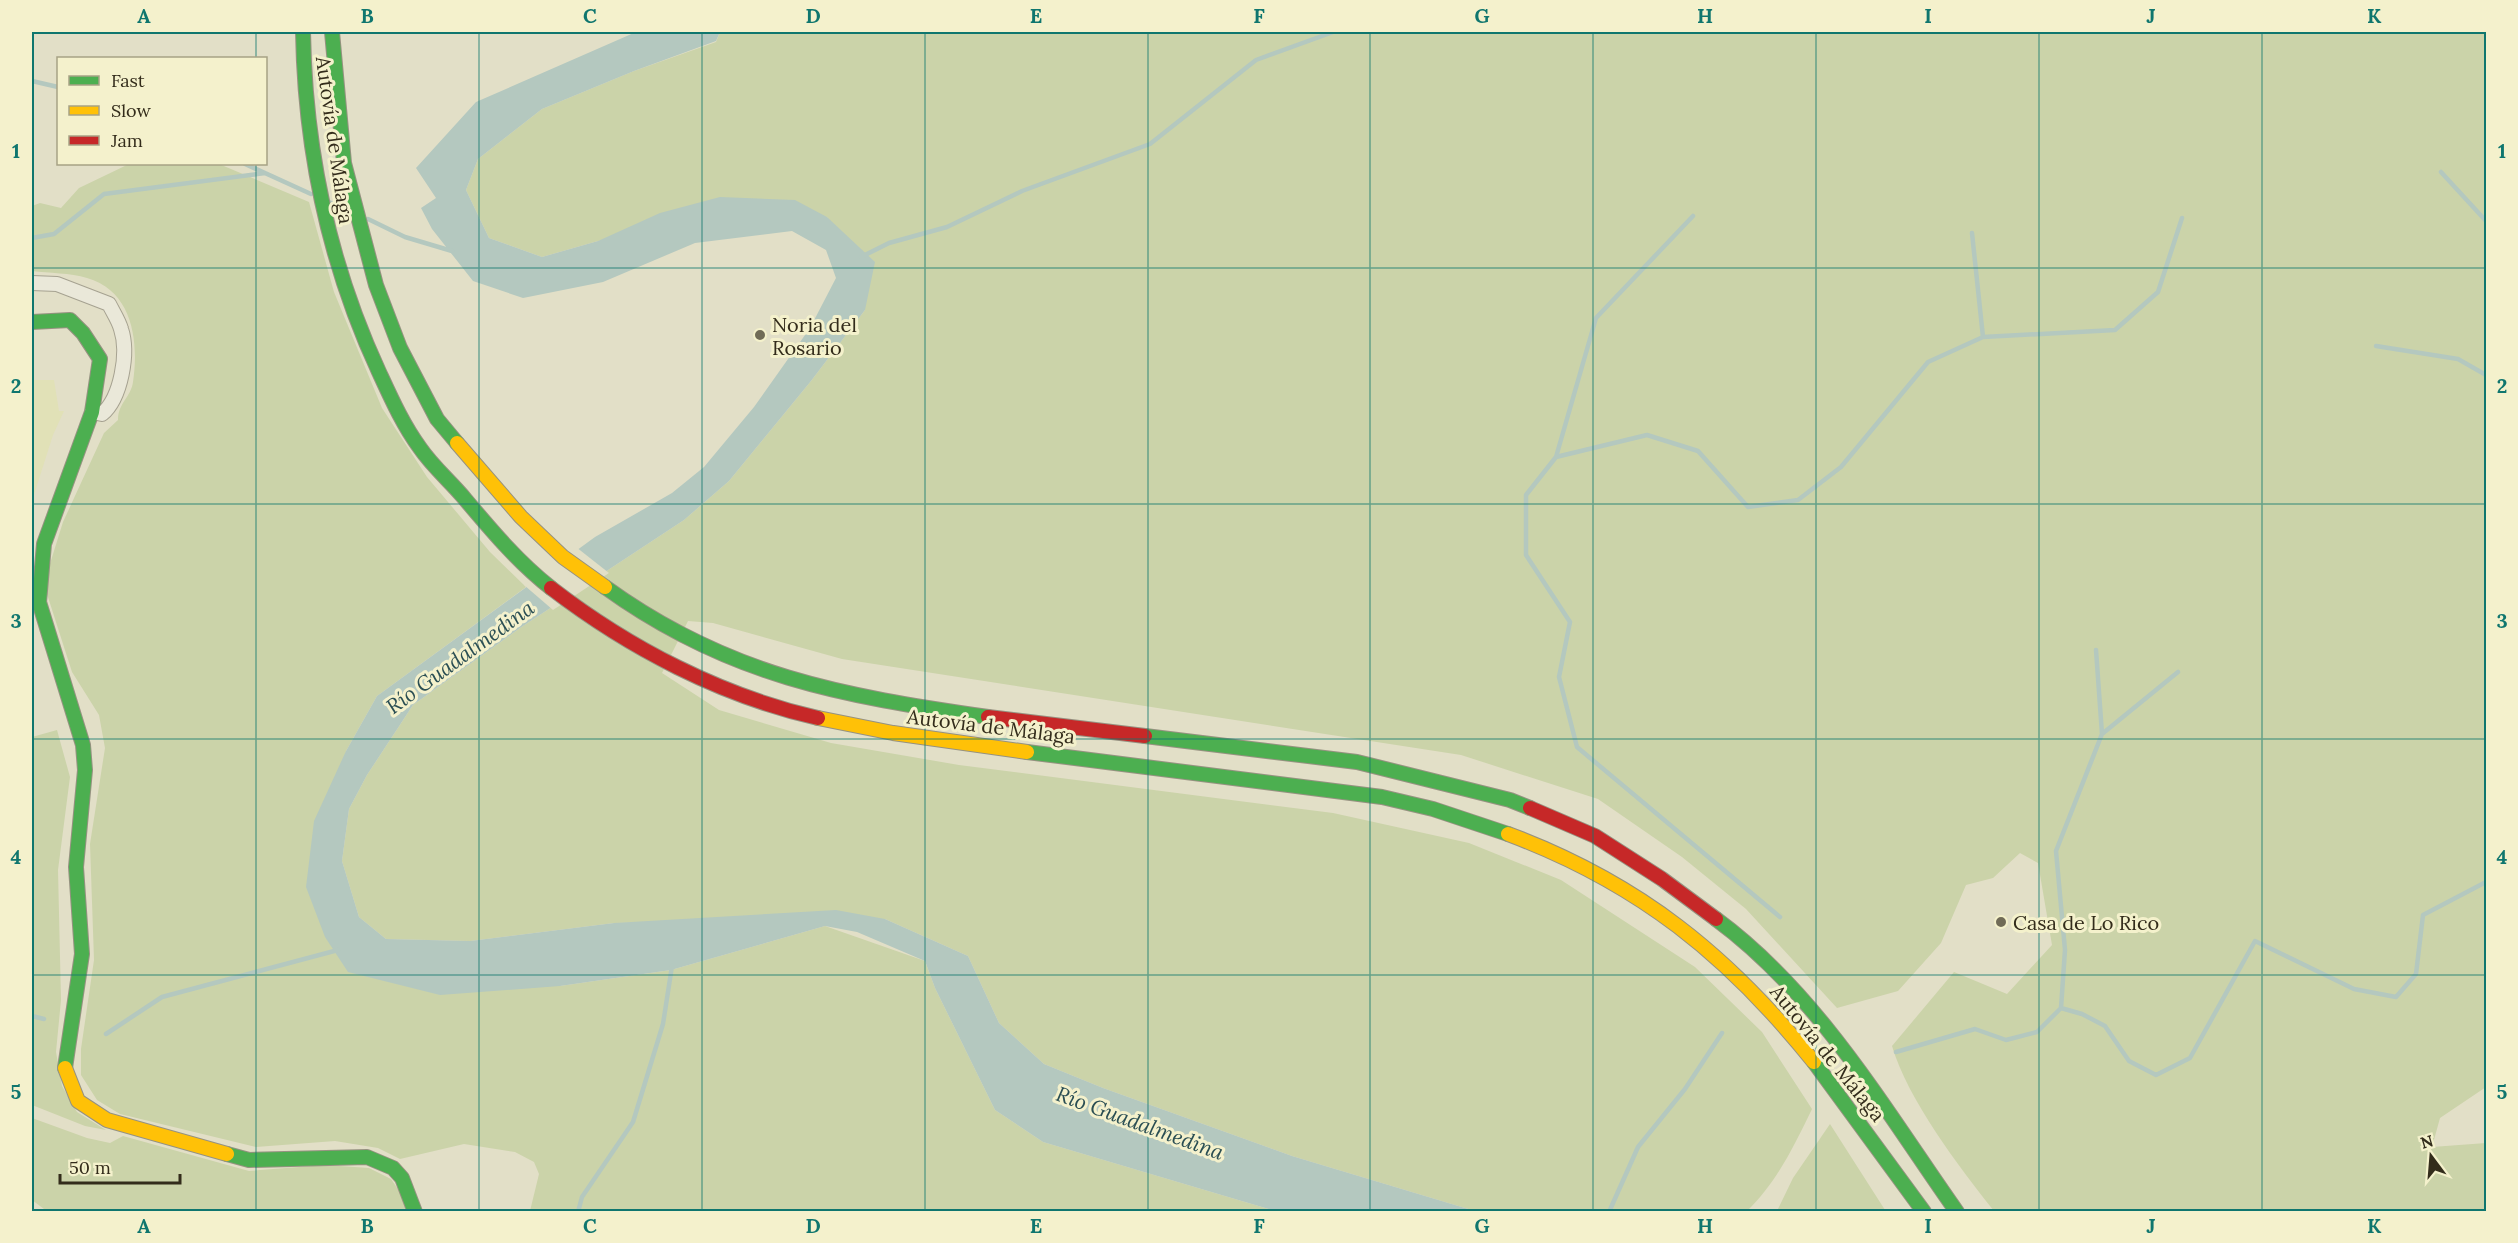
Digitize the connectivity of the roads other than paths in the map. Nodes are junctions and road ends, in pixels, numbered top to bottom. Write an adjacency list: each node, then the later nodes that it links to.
1 (303, 32): 6 (main road, Autovía de Málaga)
2 (332, 37): 10 (main road, Autovía de Málaga)
3 (32, 283): 5 (street)
4 (32, 322): 5 (main road)
5 (92, 412): 7 (main road)
6 (1896, 1173): 8 (main road); 9 (main road, Autovía de Málaga)
7 (415, 1212)
8 (1907, 1212)
9 (1924, 1212)
10 (1957, 1212)

